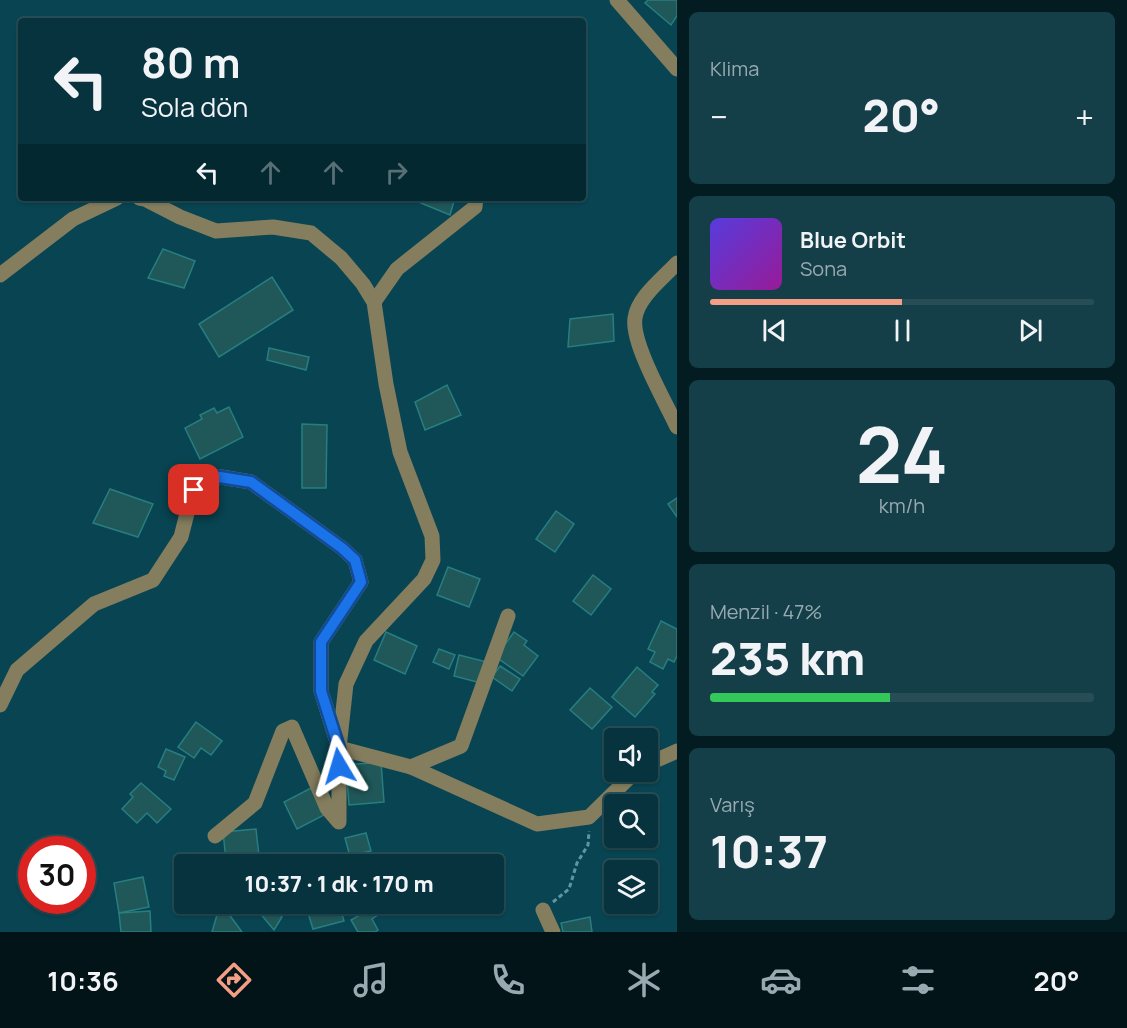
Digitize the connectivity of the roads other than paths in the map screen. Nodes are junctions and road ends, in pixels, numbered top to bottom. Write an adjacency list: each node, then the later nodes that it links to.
1 (617, 0): 2 (street)
2 (677, 69)
3 (111, 201): 7 (street)
4 (149, 201): 8 (street)
5 (476, 201): 8 (street)
6 (677, 263): 9 (street)
7 (0, 275)
8 (374, 302): 12 (street)
9 (677, 427)
10 (508, 616): 15 (street)
11 (0, 705): 12 (street)
12 (339, 748): 15 (street); 17 (street)
13 (677, 751): 14 (street)
14 (658, 760)
15 (411, 767): 16 (street)
16 (625, 782)
17 (215, 836)
18 (543, 910): 19 (street)
19 (553, 932)

